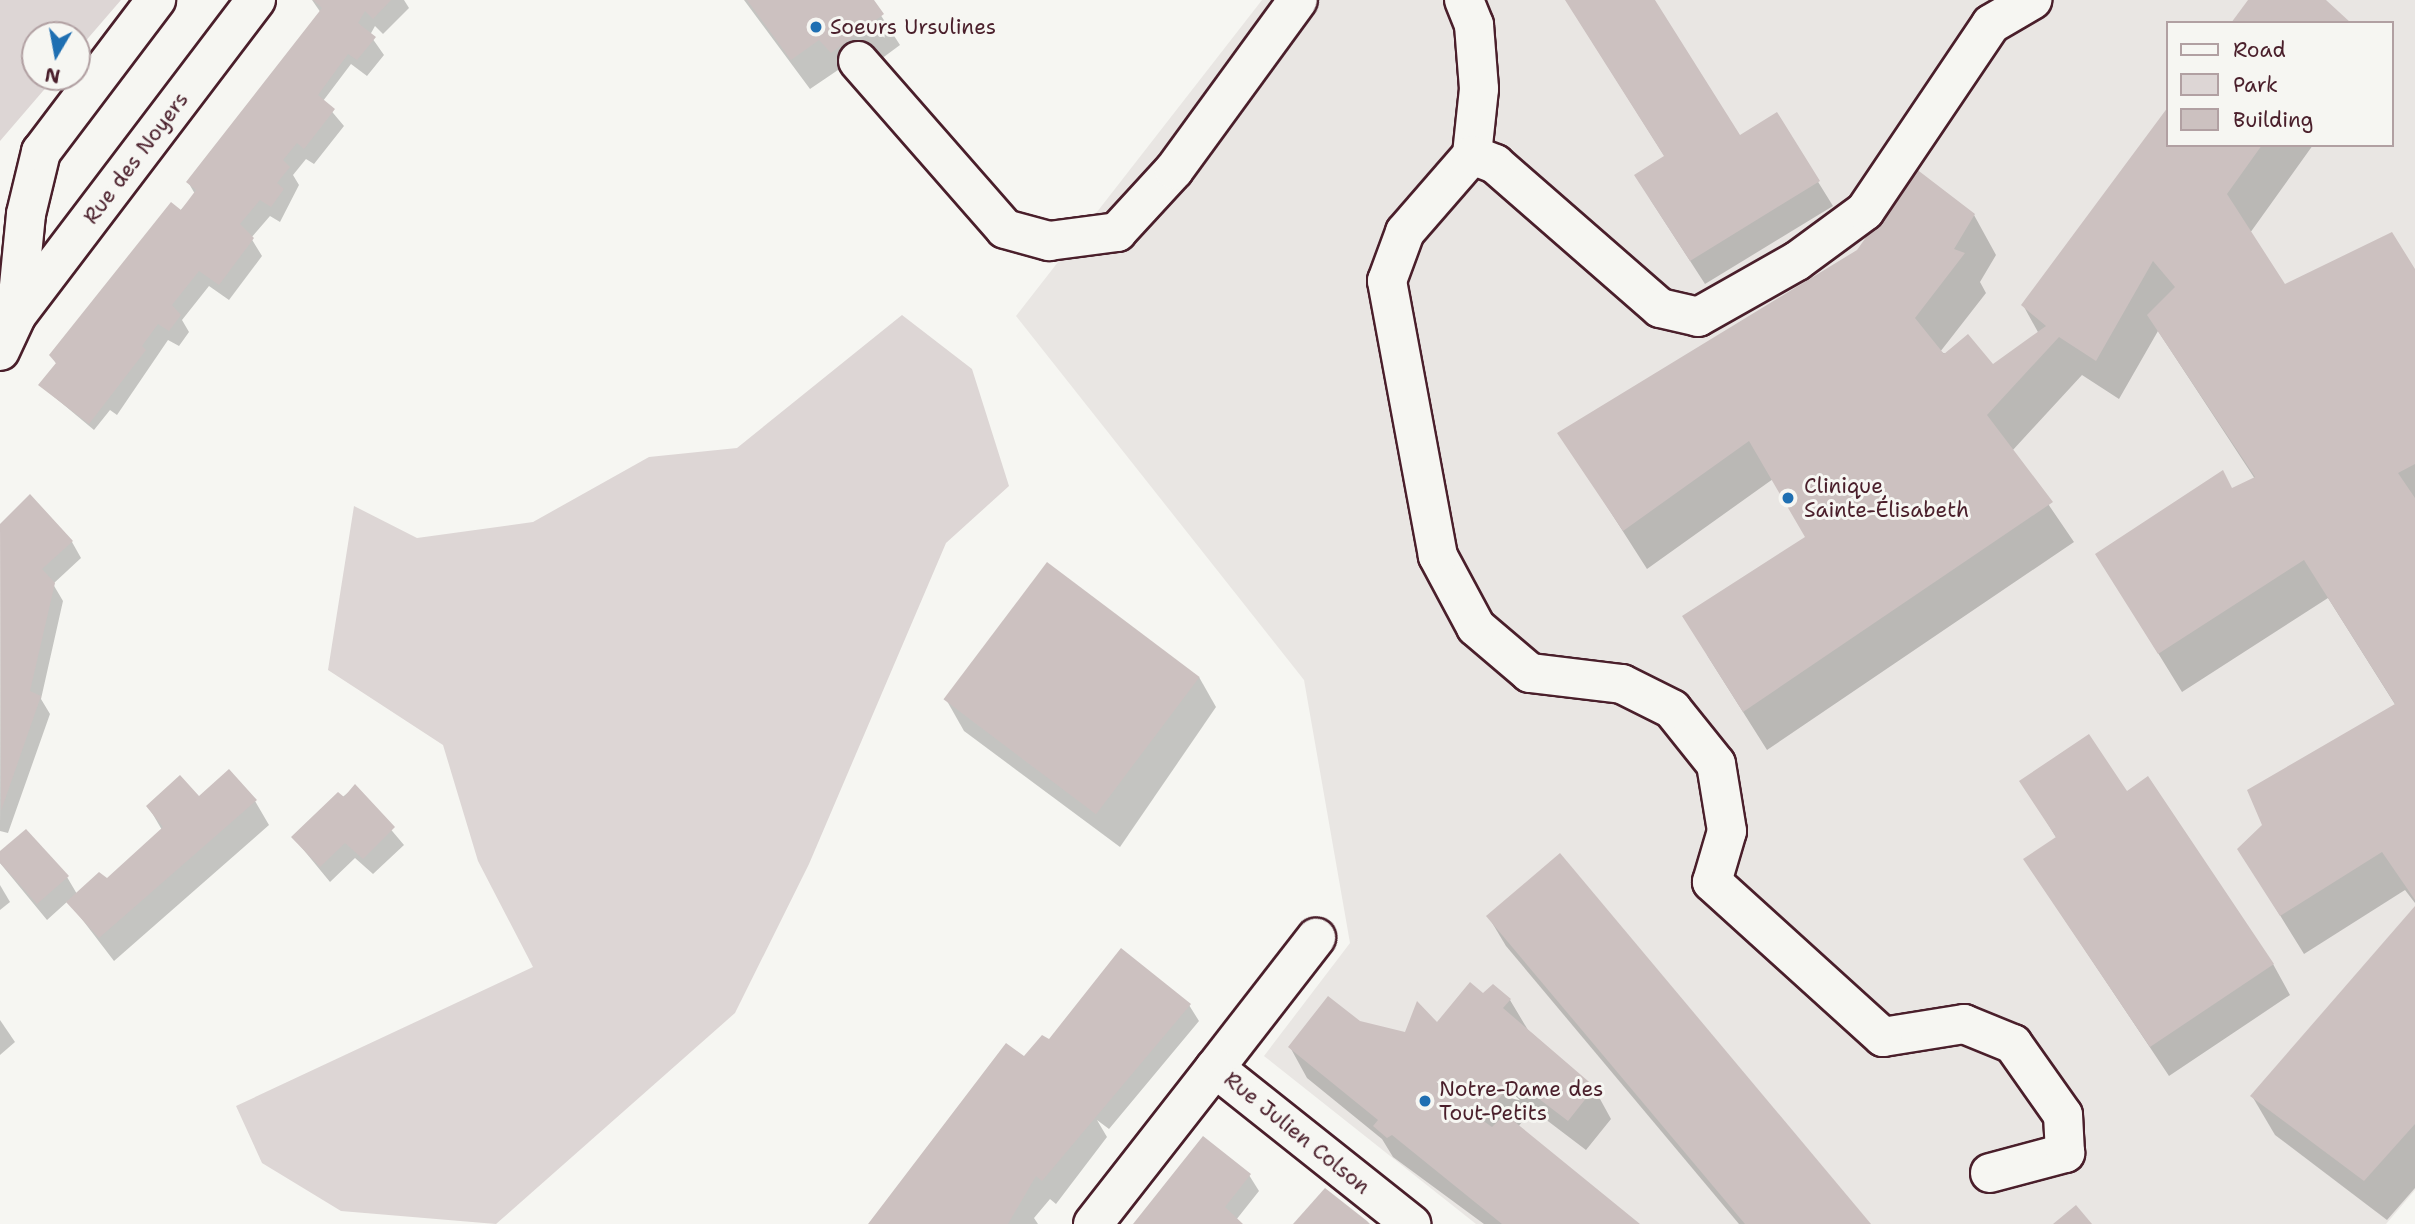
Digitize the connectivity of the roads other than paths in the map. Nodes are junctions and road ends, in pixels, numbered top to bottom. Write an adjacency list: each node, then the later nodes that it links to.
1 (156, 0): 8 (street)
2 (256, 0): 8 (street, Rue des Noyers)
3 (1298, 0): 6 (street)
4 (1464, 0): 7 (street)
5 (2032, 0): 7 (street)
6 (858, 61)
7 (1472, 155): 12 (street)
8 (16, 316): 9 (street)
9 (0, 351)
10 (1316, 938): 11 (street, Rue Julien Colson)
11 (1215, 1068): 13 (street, Rue Julien Colson); 14 (street, Rue Julien Colson)
12 (1990, 1173)
13 (1093, 1224)
14 (1411, 1224)

